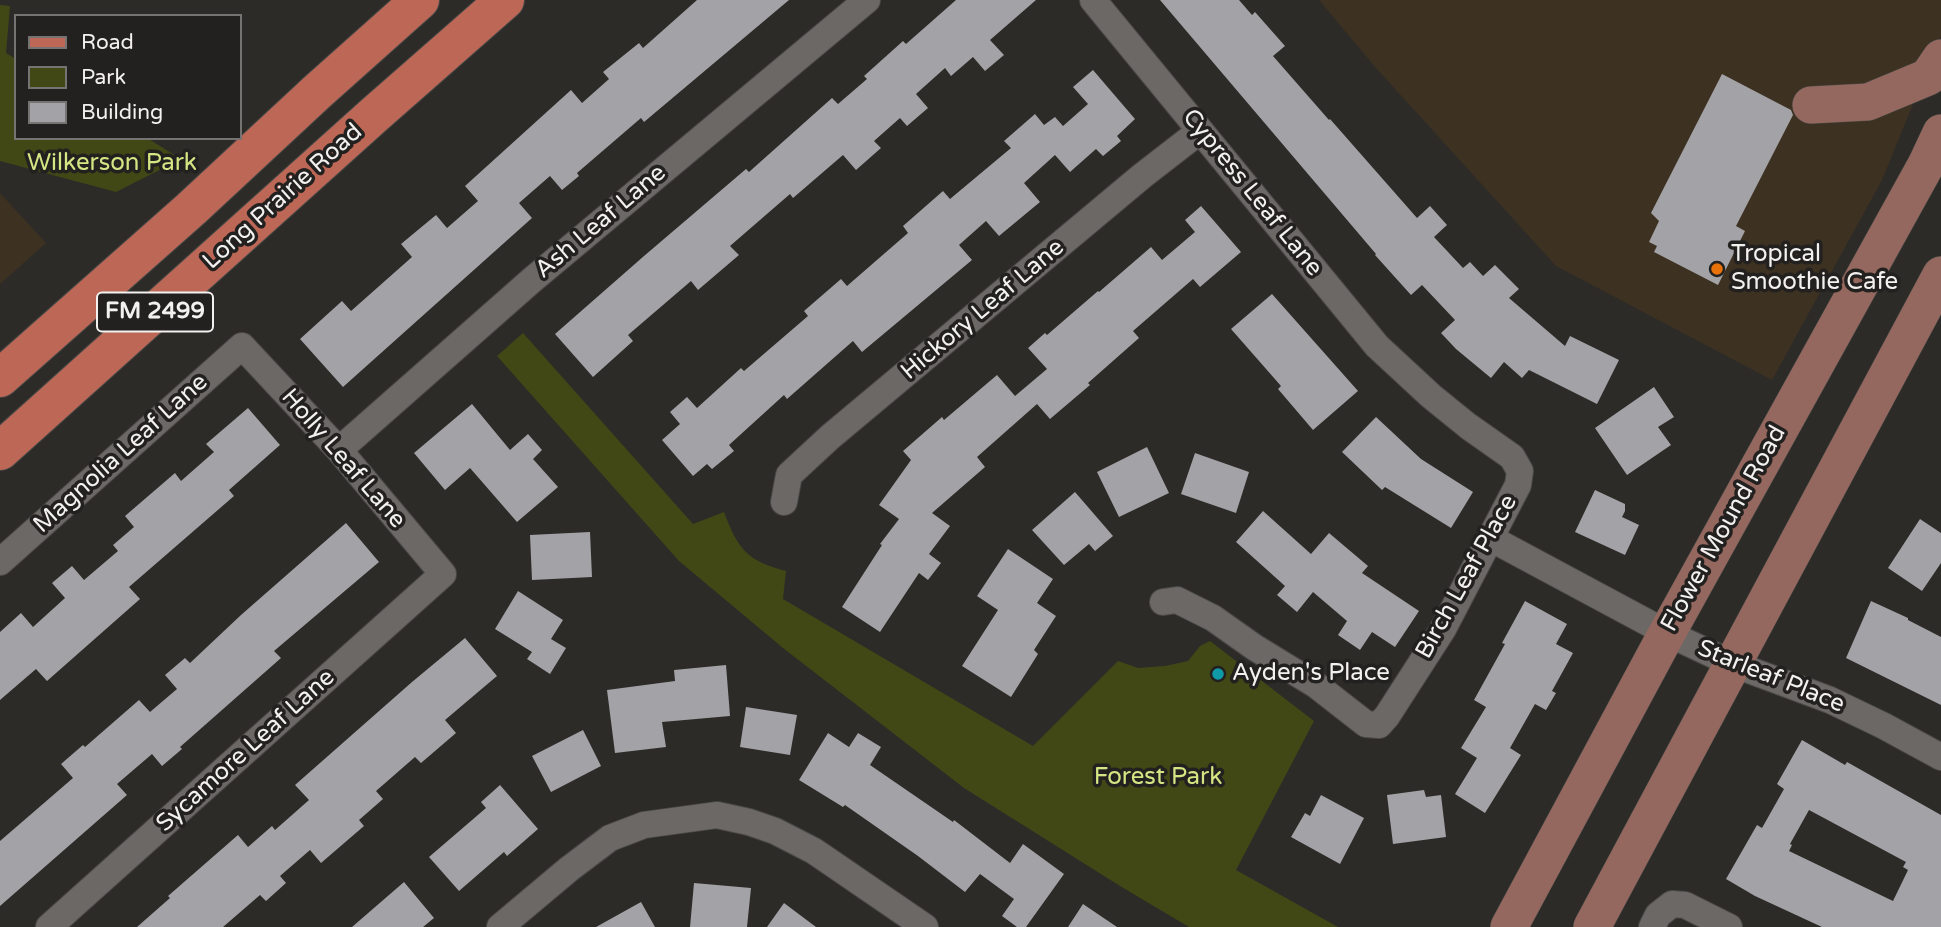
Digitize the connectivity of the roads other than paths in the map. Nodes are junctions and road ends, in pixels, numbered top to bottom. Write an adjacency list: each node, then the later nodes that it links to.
1 (420, 0): 12 (main road, FM 2499)
2 (505, 0): 15 (main road, Long Prairie Road / FM 2499)
3 (867, 0): 14 (street, Ash Leaf Lane)
4 (1093, 0): 7 (street, Cypress Leaf Lane)
5 (1941, 58): 6 (main road)
6 (1811, 105)
7 (1200, 131): 13 (street, Cypress Leaf Lane); 16 (street, Hickory Leaf Lane)
8 (1941, 133): 9 (main road, Flower Mound Road)
9 (1933, 169): 21 (main road, Flower Mound Road)
10 (1941, 275): 22 (main road)
11 (242, 346): 14 (street, Holly Leaf Lane); 18 (street, Magnolia Leaf Lane)
12 (0, 378)
13 (1415, 382): 17 (street, Birch Leaf Place)
14 (339, 450): 19 (street, Holly Leaf Lane)
15 (0, 451)
16 (783, 502)
17 (1490, 538): 20 (street, Birch Leaf Place); 21 (street, Starleaf Place)
18 (0, 562)
19 (443, 574): 24 (street, Sycamore Leaf Lane)
20 (1163, 602)
21 (1667, 634): 22 (street, Starleaf Place); 27 (main road, Flower Mound Road)
22 (1734, 664): 23 (street, Starleaf Place); 28 (main road)
23 (1941, 757)
24 (49, 927)
25 (500, 927): 26 (street)
26 (926, 927)
27 (1509, 927)
28 (1592, 927)
29 (1652, 927): 30 (street)
30 (1729, 927)

